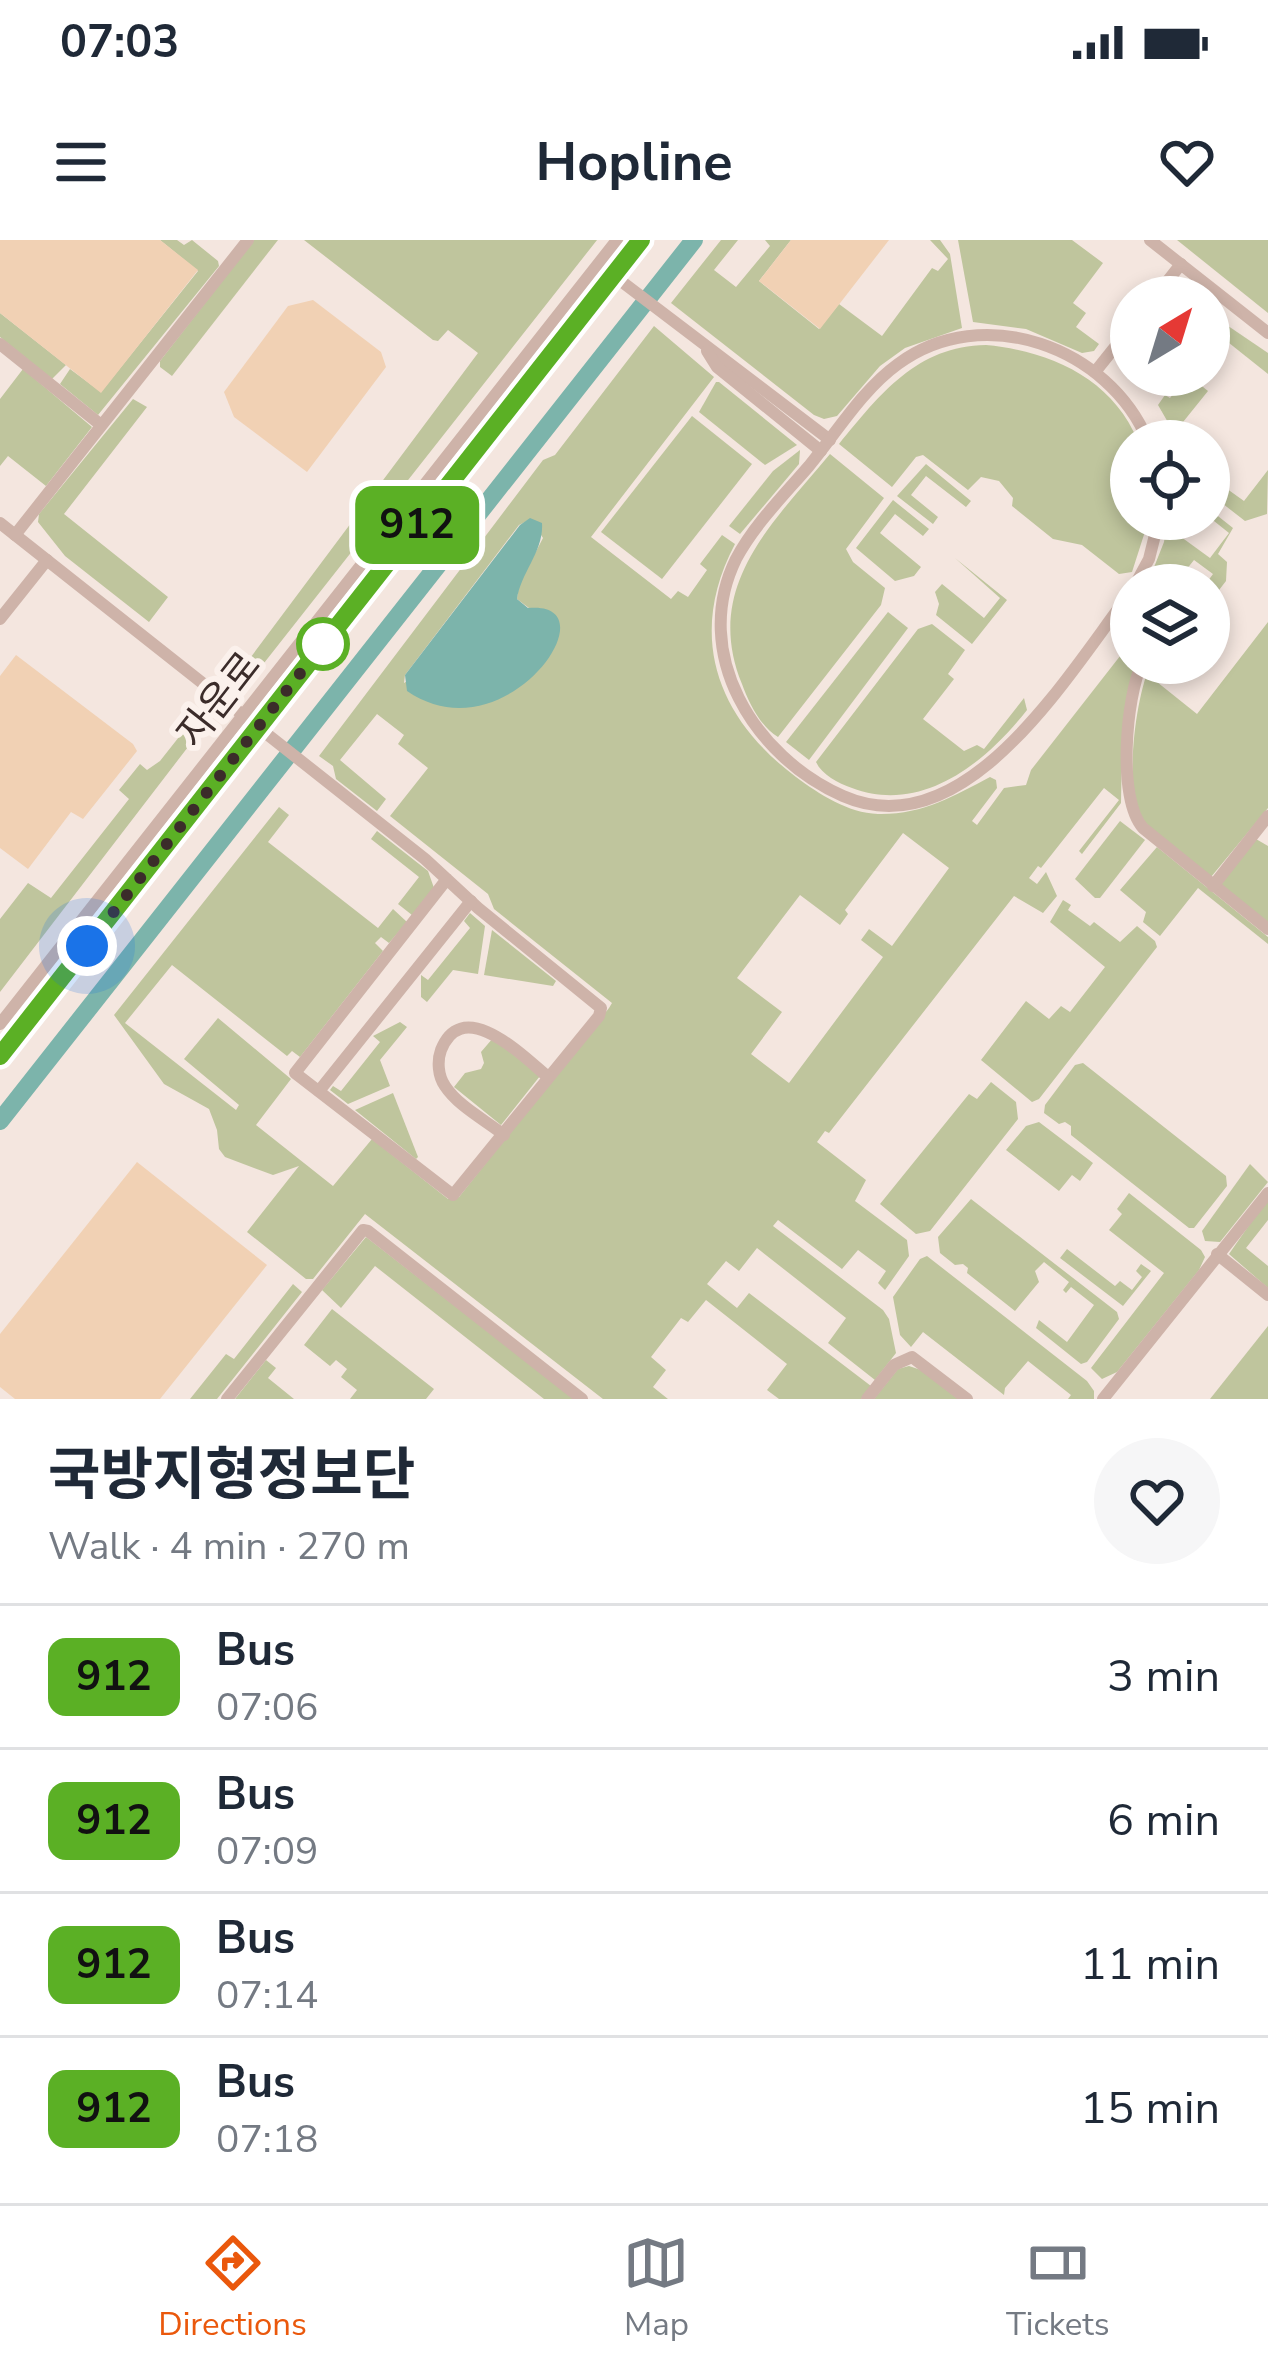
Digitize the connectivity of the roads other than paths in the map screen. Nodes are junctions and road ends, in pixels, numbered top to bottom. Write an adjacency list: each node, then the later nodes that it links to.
1 (248, 240): 14 (street)
2 (617, 240): 5 (street, 자운로)
3 (641, 240): 8 (street, 자운로)
4 (1150, 240): 6 (street)
5 (598, 264): 8 (street); 22 (street, 자운로)
6 (1181, 264): 7 (street); 9 (street)
7 (1172, 276)
8 (619, 280): 15 (street); 23 (street, 자운로)
9 (1268, 333)
10 (0, 344): 14 (street)
11 (1110, 353): 12 (street)
12 (1095, 372): 13 (street); 15 (street)
13 (1137, 420)
14 (101, 425): 17 (street)
15 (825, 445): 20 (street)
16 (0, 523): 17 (street)
17 (15, 535): 18 (street)
18 (46, 560): 19 (street); 22 (street)
19 (0, 619)
20 (1110, 619)
21 (1134, 684): 26 (street)
22 (244, 715): 23 (street); 29 (street, 자운로)
23 (258, 727): 25 (street); 30 (street, 자운로)
24 (1268, 816): 26 (street)
25 (447, 879): 27 (street); 32 (street)
26 (1214, 886): 28 (street)
27 (471, 901): 31 (street); 32 (street)
28 (1268, 929)
29 (0, 1024)
30 (0, 1056)
31 (548, 1078): 33 (street); 33 (street)
32 (319, 1091): 33 (street)
33 (504, 1135)
34 (1268, 1193): 35 (street)
35 (1216, 1254): 36 (street); 41 (street)
36 (1268, 1295)
37 (227, 1399): 38 (street)
38 (582, 1399)
39 (867, 1399): 40 (street)
40 (967, 1399)
41 (1103, 1399)

